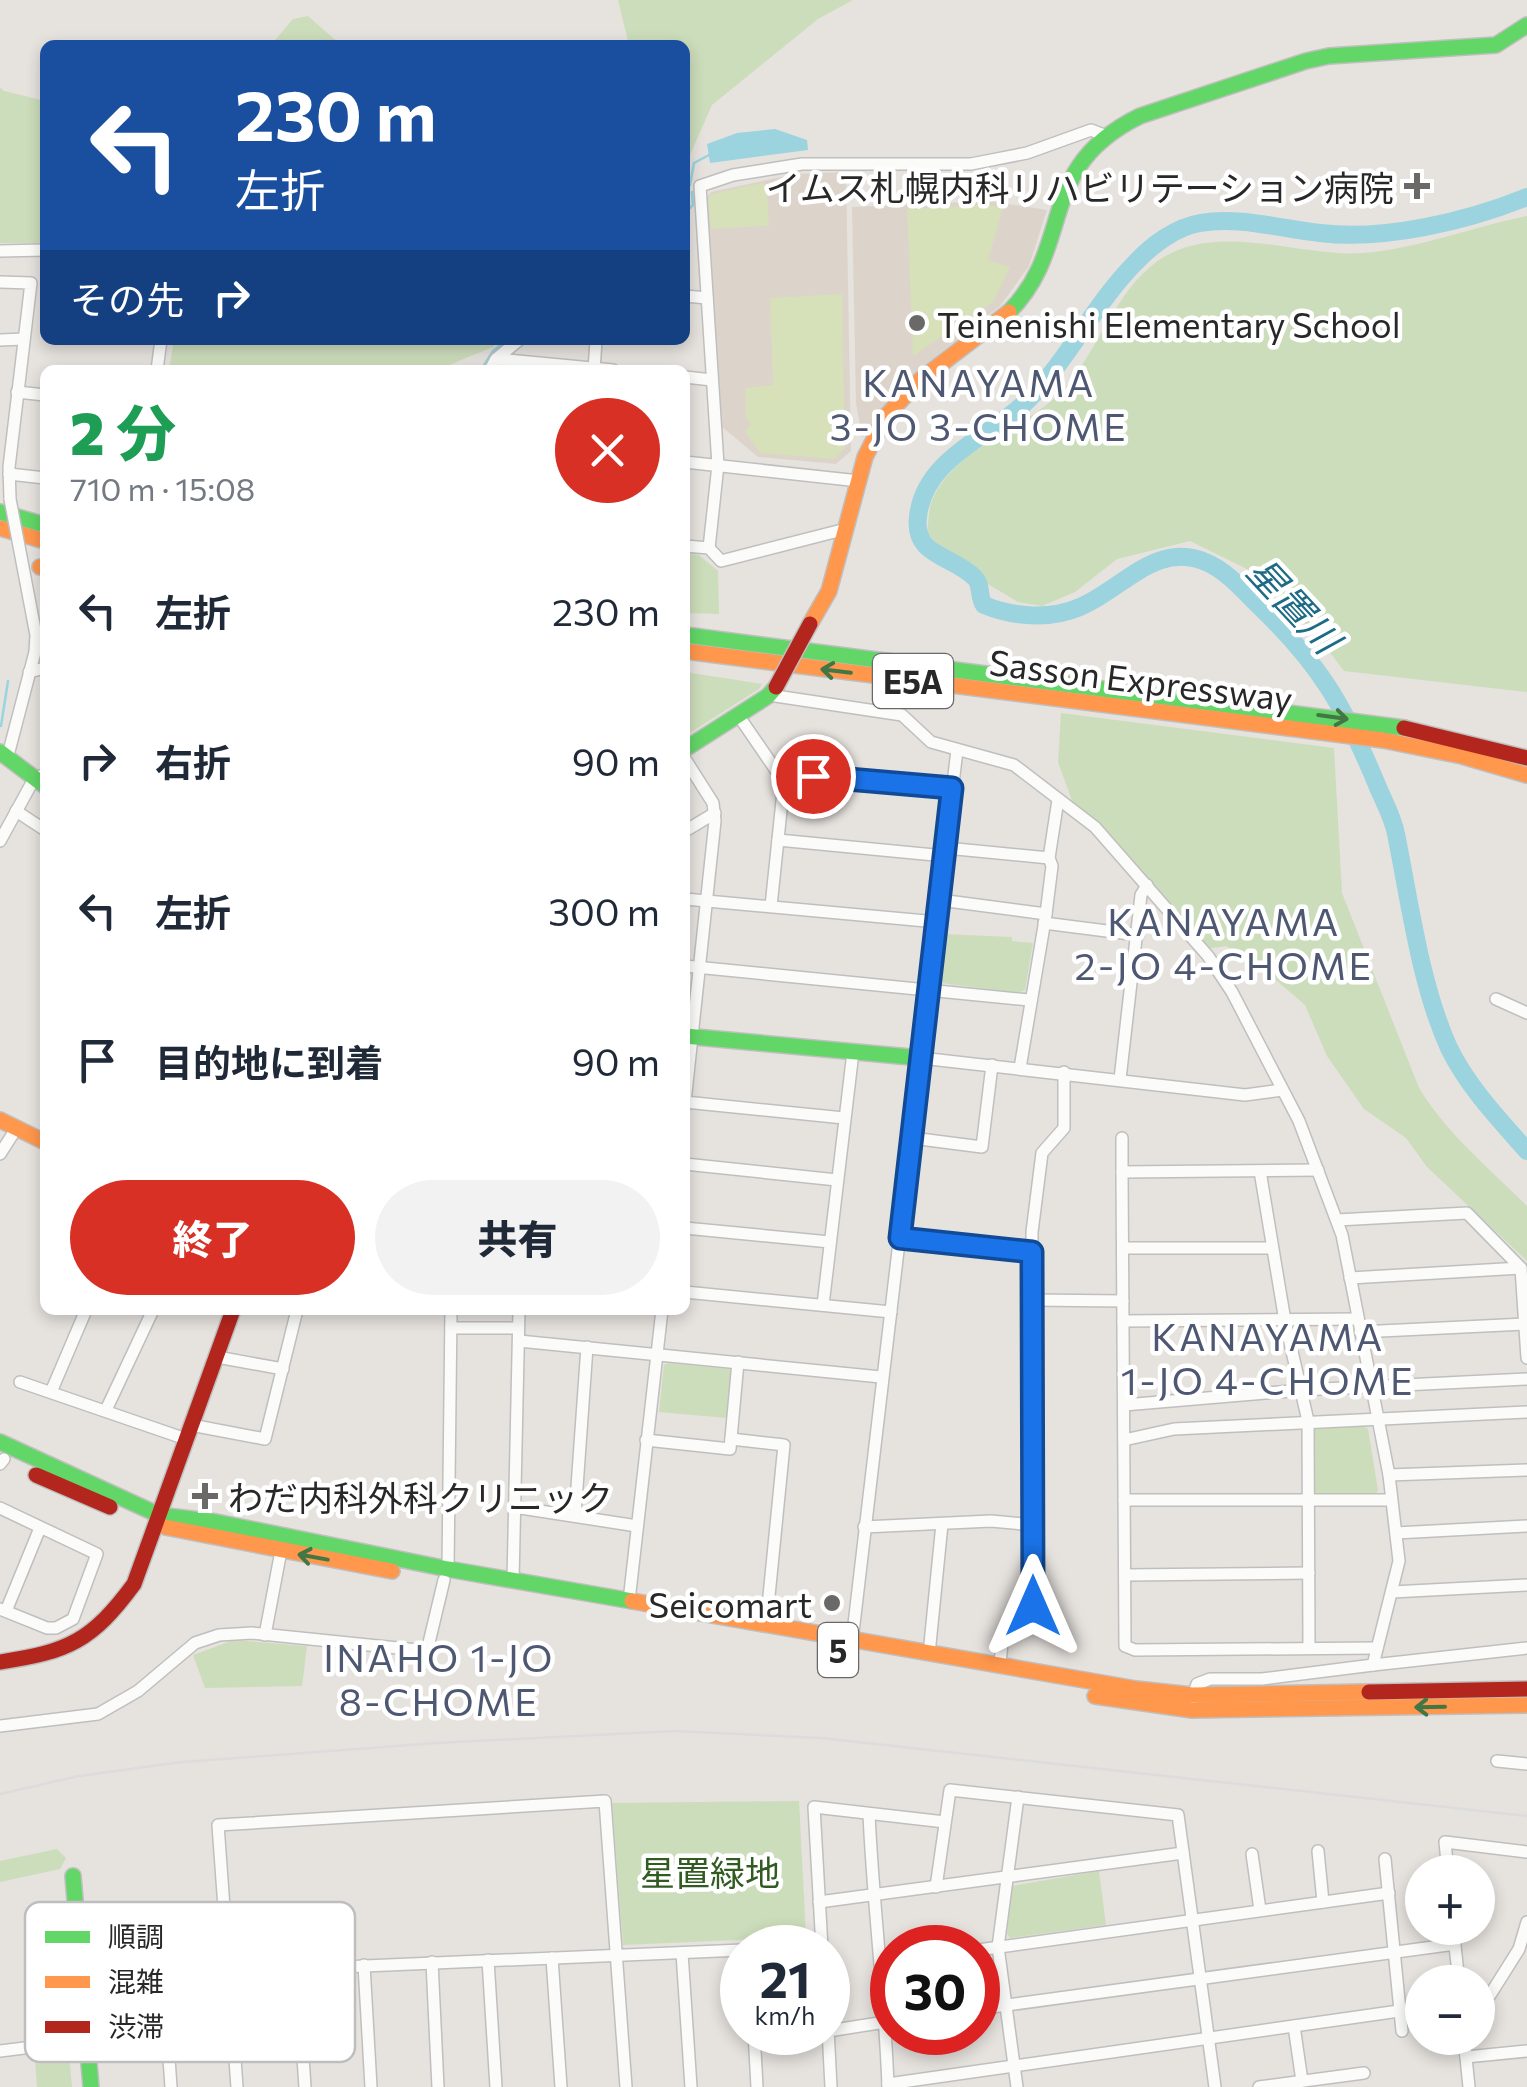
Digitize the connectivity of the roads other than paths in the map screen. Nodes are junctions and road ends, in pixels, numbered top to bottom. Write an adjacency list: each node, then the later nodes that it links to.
1 (1527, 25): 2 (main road)
2 (1104, 135): 3 (street); 24 (main road)
3 (702, 219): 4 (street); 9 (street)
4 (690, 220)
5 (40, 250): 6 (street)
6 (0, 251)
7 (0, 282): 10 (street)
8 (690, 296): 9 (street)
9 (707, 298): 17 (street)
10 (28, 308): 11 (street); 12 (street)
11 (40, 309)
12 (24, 339): 13 (street); 18 (street)
13 (0, 340)
14 (514, 345): 15 (street)
15 (493, 364)
16 (690, 378): 17 (street)
17 (712, 380): 21 (street)
18 (18, 392): 19 (street); 22 (street)
19 (40, 394)
20 (690, 463): 21 (street)
21 (718, 466): 24 (street); 31 (street)
22 (6, 468): 23 (street); 25 (street)
23 (40, 477)
24 (859, 481): 28 (main road)
25 (5, 505): 26 (main road); 35 (street, bridge)
26 (40, 522)
27 (0, 528): 29 (main road)
28 (846, 530): 31 (street); 36 (main road, bridge)
29 (40, 540)
30 (690, 546): 31 (street)
31 (709, 548)
32 (690, 637): 41 (main road, Sasson Expressway / E5A, one-way to 41)
33 (690, 652): 44 (main road, Sasson Expressway / E5A, one-way to 33)
34 (40, 669): 35 (street)
35 (30, 672): 40 (street)
36 (773, 691): 37 (main road); 39 (street)
37 (738, 715): 38 (main road); 43 (street)
38 (690, 746)
39 (957, 750): 47 (street); 48 (street)
40 (4, 756): 45 (main road)
41 (1527, 758)
42 (690, 767): 50 (street)
43 (778, 773): 47 (street); 54 (street)
44 (1527, 775)
45 (40, 779)
46 (40, 781): 49 (street)
47 (952, 788): 55 (street)
48 (1058, 800): 56 (street); 57 (street)
49 (16, 811): 51 (street); 53 (street)
50 (715, 813): 52 (street); 59 (street)
51 (40, 827)
52 (690, 828)
53 (0, 840)
54 (778, 840): 55 (street); 61 (street)
55 (946, 852): 56 (street); 60 (street)
56 (1049, 858): 62 (street)
57 (1147, 885): 64 (street); 79 (street)
58 (690, 899): 59 (street)
59 (706, 900): 61 (street); 66 (street)
60 (940, 900): 62 (street); 63 (street)
61 (771, 906): 63 (street)
62 (1045, 918): 64 (street); 69 (street)
63 (938, 922): 67 (street)
64 (1138, 935): 78 (street)
65 (690, 966): 66 (street)
66 (699, 967): 67 (street); 71 (street)
67 (929, 989): 69 (street); 74 (street)
68 (1496, 999): 70 (street)
69 (1029, 1000): 76 (street)
70 (1527, 1013)
71 (690, 1023)
72 (690, 1036): 73 (main road)
73 (852, 1052): 74 (main road); 81 (street)
74 (921, 1058): 75 (street); 84 (street)
75 (992, 1065): 76 (street); 84 (street)
76 (1020, 1068): 77 (street)
77 (1064, 1072): 78 (street); 99 (street)
78 (1120, 1079): 79 (street)
79 (1282, 1090): 89 (street)
80 (690, 1103): 81 (street)
81 (844, 1118): 92 (street)
82 (0, 1120): 83 (main road)
83 (16, 1128): 86 (main road); 87 (street)
84 (912, 1138): 95 (street)
85 (1122, 1138): 91 (street)
86 (40, 1140)
87 (0, 1154)
88 (690, 1165): 92 (street)
89 (1318, 1170): 90 (street); 93 (street)
90 (1260, 1171): 91 (street); 98 (street)
91 (1122, 1172): 97 (street)
92 (837, 1180): 96 (street)
93 (1337, 1220): 100 (street); 101 (street)
94 (690, 1228): 96 (street)
95 (900, 1238): 99 (street); 106 (street)
96 (830, 1242): 105 (street)
97 (1122, 1248): 98 (street); 104 (street)
98 (1271, 1248): 115 (street)
99 (1032, 1252): 103 (street)
100 (1521, 1268): 101 (street); 116 (street)
101 (1350, 1278): 117 (street)
102 (690, 1292): 105 (street)
103 (1032, 1300): 104 (street); 152 (street)
104 (1123, 1302): 114 (street)
105 (823, 1305): 106 (street)
106 (890, 1312): 126 (street)
107 (84, 1315): 131 (street)
108 (151, 1315): 133 (street)
109 (232, 1315): 122 (main road)
110 (296, 1315): 125 (street)
111 (451, 1315): 118 (street)
112 (519, 1315): 119 (street)
113 (661, 1315): 121 (street)
114 (1123, 1321): 115 (street); 132 (street)
115 (1285, 1321): 117 (street); 130 (street)
116 (1525, 1324): 117 (street); 123 (street)
117 (1359, 1325): 129 (street)
118 (451, 1328): 119 (street); 160 (street)
119 (518, 1334): 120 (street); 147 (street)
120 (588, 1347): 121 (street); 149 (street)
121 (657, 1354): 124 (street); 139 (street)
122 (217, 1357): 125 (street); 137 (main road)
123 (1527, 1358)
124 (738, 1362): 126 (street); 138 (street)
125 (283, 1369): 137 (street)
126 (881, 1377): 155 (street)
127 (1527, 1379): 129 (street)
128 (20, 1382): 131 (street)
129 (1372, 1386): 130 (street); 135 (street)
130 (1302, 1390): 132 (street); 136 (street)
131 (51, 1392): 133 (street)
132 (1124, 1405): 140 (street)
133 (106, 1410): 137 (street)
134 (1527, 1412): 135 (street)
135 (1378, 1418): 136 (street); 143 (street)
136 (1308, 1421): 140 (street); 145 (street)
137 (189, 1432): 150 (main road)
138 (731, 1438): 139 (street); 167 (street)
139 (646, 1440): 153 (street)
140 (1124, 1440): 144 (street)
141 (1, 1455): 150 (main road, 5)
142 (1527, 1470): 143 (street)
143 (1389, 1475): 146 (street)
144 (1124, 1500): 145 (street); 161 (street)
145 (1309, 1500): 146 (street); 159 (street)
146 (1391, 1500): 157 (street)
147 (514, 1507): 149 (street); 162 (street)
148 (0, 1508): 156 (street)
149 (576, 1515): 153 (street)
150 (158, 1520): 158 (main road, 5); 160 (main road, 5); 174 (main road)
151 (942, 1524): 152 (street); 155 (street); 173 (street)
152 (1033, 1525): 175 (street)
153 (638, 1526): 165 (street)
154 (1527, 1526): 157 (street)
155 (864, 1527): 169 (street)
156 (40, 1528): 166 (street); 166 (street)
157 (1396, 1534): 164 (street)
158 (280, 1551): 160 (main road, 5, one-way to 158); 168 (street)
159 (1308, 1572): 161 (street); 170 (street)
160 (446, 1574): 162 (main road, 5); 168 (street); 178 (main road, 5)
161 (1125, 1575): 170 (street)
162 (513, 1580): 165 (main road, 5)
163 (1527, 1585): 164 (street)
164 (1392, 1592): 171 (street)
165 (629, 1601): 167 (main road, 5)
166 (3, 1610)
167 (766, 1626): 169 (main road, 5)
168 (265, 1634): 180 (street)
169 (852, 1641): 173 (main road, 5)
170 (1309, 1648): 171 (street)
171 (1377, 1648): 176 (street)
172 (1527, 1648): 176 (street)
173 (928, 1654): 175 (main road, 5)
174 (0, 1662)
175 (1000, 1664): 178 (main road, 5)
176 (1373, 1665): 178 (street)
177 (1527, 1690): 178 (main road, 5)
178 (1192, 1703): 179 (main road, 5, one-way to 178)
179 (1527, 1704)
180 (0, 1726)
181 (1497, 1762): 182 (street)
182 (1527, 1764)
183 (1018, 1798): 185 (street); 188 (street); 193 (street)
184 (868, 1814): 185 (street); 196 (street); 199 (street)
185 (945, 1822): 194 (street)
186 (1318, 1851): 200 (street)
187 (1527, 1852): 190 (street)
188 (1183, 1853): 193 (street); 202 (street)
189 (1252, 1854): 201 (street)
190 (1446, 1855)
191 (1385, 1859): 195 (street)
192 (73, 1876): 197 (main road)
193 (1006, 1878): 194 (street); 206 (street)
194 (936, 1887): 196 (street)
195 (1388, 1893): 200 (street); 210 (street)
196 (873, 1896): 199 (street); 205 (street)
197 (76, 1902)
198 (223, 1902): 212 (street)
199 (819, 1902): 204 (street)
200 (1324, 1902): 201 (street)
201 (1260, 1910): 202 (street)
202 (1192, 1919): 208 (street); 219 (street)
203 (1527, 1922): 220 (street)
204 (821, 1925)
205 (879, 1925)
206 (1000, 1930)
207 (1447, 1945): 210 (street)
208 (1000, 1947)
209 (720, 1951): 211 (street)
210 (1394, 1952): 219 (street); 223 (street)
211 (682, 1953): 212 (street); 252 (street)
212 (616, 1956): 213 (street); 251 (street)
213 (552, 1958): 214 (street); 250 (street)
214 (488, 1960): 215 (street); 249 (street)
215 (432, 1962): 217 (street); 248 (street)
216 (355, 1965): 217 (street)
217 (364, 1965): 247 (street)
218 (1000, 1967): 222 (street)
219 (1199, 1979): 222 (street); 226 (street)
220 (1495, 1987)
221 (1000, 2006): 222 (street)
222 (1004, 2006): 239 (street)
223 (1399, 2011): 224 (street); 225 (street)
224 (1294, 2026): 226 (street); 241 (street)
225 (1402, 2031)
226 (1208, 2038): 239 (street); 256 (street)
227 (25, 2048): 228 (street)
228 (0, 2051)
229 (1527, 2051): 234 (street)
230 (755, 2055): 253 (street)
231 (830, 2055): 254 (street)
232 (888, 2055): 242 (street)
233 (1466, 2055): 234 (street)
234 (1466, 2058): 258 (street)
235 (89, 2062): 243 (main road)
236 (169, 2062): 244 (street)
237 (234, 2062): 245 (street)
238 (303, 2062): 246 (street)
239 (1013, 2065): 242 (street); 255 (street)
240 (1364, 2073): 241 (street)
241 (1302, 2081): 257 (street)
242 (888, 2086)
243 (91, 2087)
244 (171, 2087)
245 (236, 2087)
246 (305, 2087)
247 (371, 2087)
248 (438, 2087)
249 (496, 2087)
250 (561, 2087)
251 (626, 2087)
252 (691, 2087)
253 (757, 2087)
254 (832, 2087)
255 (1017, 2087)
256 (1215, 2087)
257 (1259, 2087)
258 (1470, 2087)

